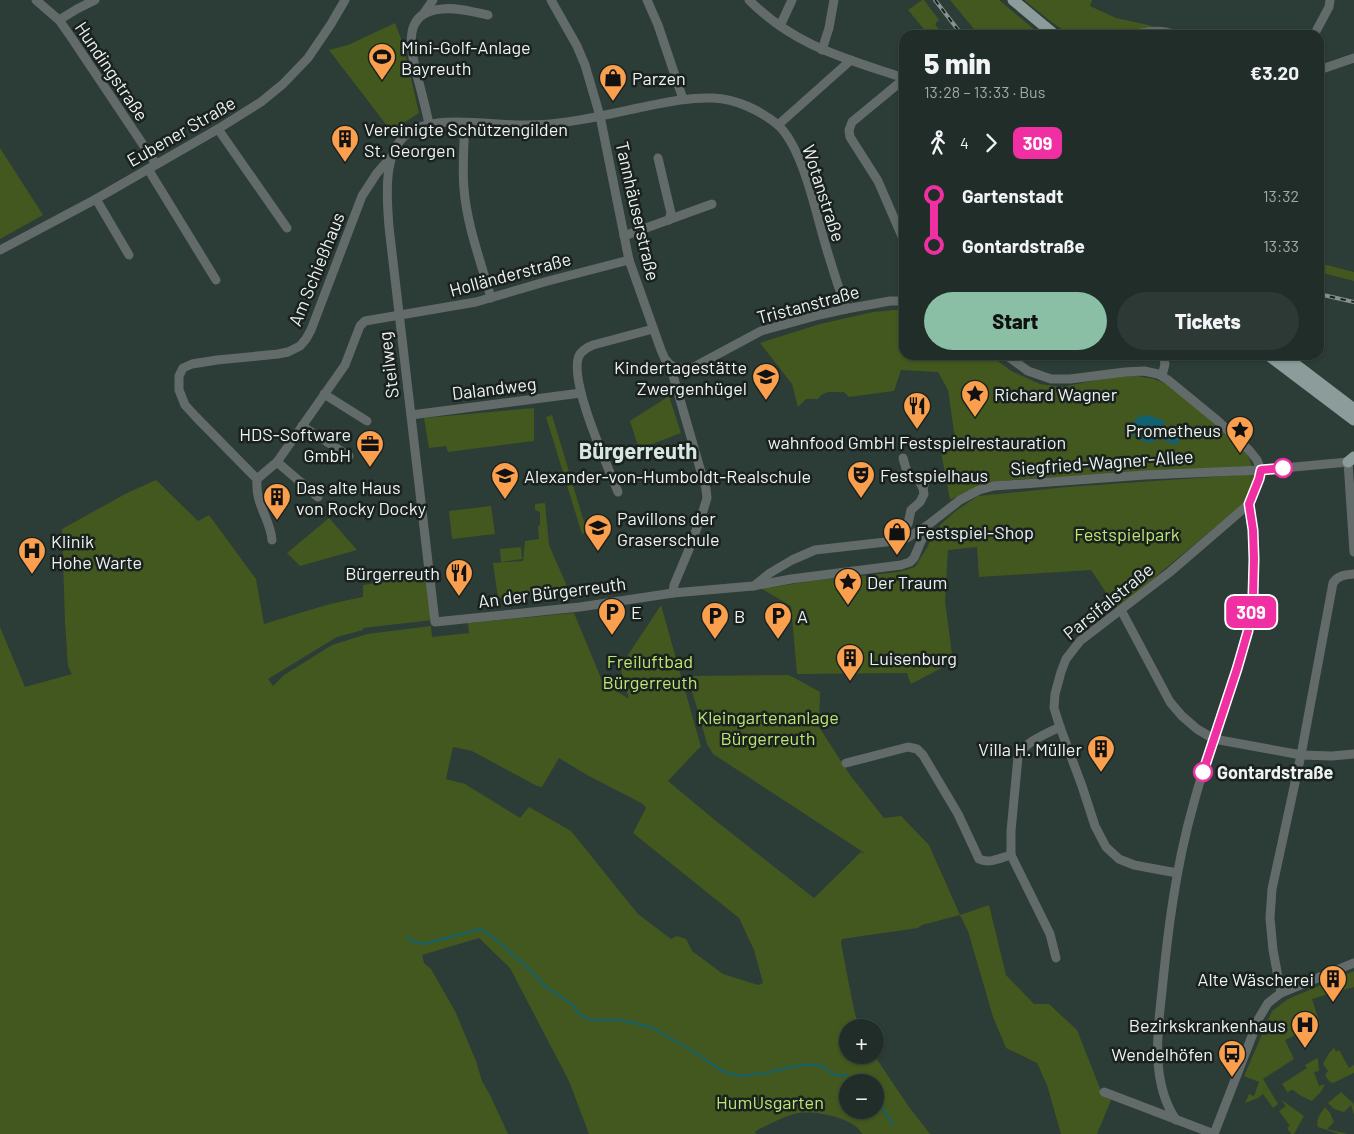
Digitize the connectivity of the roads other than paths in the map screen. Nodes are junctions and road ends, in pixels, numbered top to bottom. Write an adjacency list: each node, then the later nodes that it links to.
1 (36, 0): 14 (street, Hundingstraße)
2 (95, 0): 14 (street)
3 (345, 0): 29 (street, Eubener Straße)
4 (433, 0): 12 (street)
5 (551, 0): 25 (street, Tannhäuserstraße)
6 (646, 0): 24 (street)
7 (749, 0): 15 (street)
8 (792, 0): 15 (street)
9 (834, 0): 18 (street)
10 (1013, 0): 16 (main road)
11 (1330, 0): 17 (street)
12 (424, 14): 13 (street); 27 (street)
13 (488, 14)
14 (59, 20): 32 (street, Hundingstraße)
15 (780, 26): 18 (street)
16 (1050, 30)
17 (1317, 30)
18 (822, 50): 20 (street)
19 (1354, 58): 21 (street)
20 (851, 60): 22 (street); 28 (street)
21 (1324, 68)
22 (899, 76)
23 (899, 82): 37 (street)
24 (683, 99): 25 (street, Wotanstraße); 28 (street, Wotanstraße)
25 (600, 116): 26 (street, Wotanstraße); 38 (street, Tannhäuserstraße)
26 (465, 123): 27 (street, Steilweg); 43 (street)
27 (430, 124): 30 (street, Steilweg)
28 (778, 125): 45 (street, Wotanstraße)
29 (218, 129): 32 (street, Eubener Straße); 36 (street)
30 (392, 156): 46 (street, Steilweg); 69 (street, Am Schießhaus)
31 (658, 158): 35 (street)
32 (152, 167): 33 (street, Eubener Straße); 42 (street, Hundingstraße)
33 (96, 199): 39 (street, Eubener Straße); 40 (street)
34 (712, 204): 35 (street)
35 (670, 220): 38 (street)
36 (287, 228)
37 (899, 229)
38 (624, 236): 41 (street, Tannhäuserstraße)
39 (0, 250)
40 (129, 255)
41 (629, 260): 43 (street, Holländerstraße); 47 (street, Tannhäuserstraße)
42 (216, 280)
43 (491, 298): 46 (street, Holländerstraße)
44 (899, 301): 45 (street, Tristanstraße)
45 (846, 309): 52 (street, Tristanstraße)
46 (399, 315): 55 (street, Holländerstraße); 57 (street, Steilweg)
47 (653, 329): 52 (street, Tannhäuserstraße); 54 (street)
48 (1013, 360): 53 (street)
49 (1164, 360): 53 (street)
50 (1275, 360): 59 (main road)
51 (1290, 360): 56 (main road)
52 (670, 365): 82 (street, Tannhäuserstraße)
53 (1162, 376): 66 (street)
54 (581, 393): 57 (street, Dalandweg); 71 (street)
55 (324, 394): 58 (street); 60 (street)
56 (1354, 409)
57 (411, 415): 84 (street, Steilweg)
58 (367, 420)
59 (1354, 420)
60 (302, 426): 61 (street); 64 (street)
61 (350, 456)
62 (903, 458): 67 (street)
63 (1352, 460): 66 (street, Siegfried-Wagner-Allee); 77 (street)
64 (277, 462): 69 (street); 72 (street)
65 (919, 469): 67 (street)
66 (1261, 470): 73 (street); 75 (street, Siegfried-Wagner-Allee)
67 (907, 472): 70 (street)
68 (928, 475): 70 (street)
69 (257, 479): 76 (street)
70 (923, 488): 74 (street)
71 (618, 492)
72 (318, 497)
73 (1249, 504): 83 (street, Parsifalstraße); 86 (street)
74 (908, 524)
75 (928, 525): 78 (street, Siegfried-Wagner-Allee); 80 (street, An der Bürgerreuth)
76 (272, 540)
77 (1354, 552)
78 (792, 560): 80 (street); 81 (street, Siegfried-Wagner-Allee)
79 (1354, 574): 88 (street)
80 (791, 579): 81 (street, An der Bürgerreuth)
81 (753, 586): 82 (street, An der Bürgerreuth)
82 (673, 593): 84 (street, An der Bürgerreuth)
83 (1121, 610): 85 (street, Parsifalstraße); 86 (street)
84 (435, 622)
85 (1060, 726): 90 (street); 91 (street, Parsifalstraße)
86 (1214, 739): 88 (street); 91 (street)
87 (1354, 754): 88 (street)
88 (1301, 755): 94 (street)
89 (846, 763): 90 (street)
90 (1011, 855): 92 (street)
91 (1177, 873): 96 (street)
92 (1056, 958)
93 (1354, 963): 94 (street)
94 (1281, 993): 97 (street)
95 (1104, 1092): 96 (street)
96 (1176, 1120): 97 (street)
97 (1214, 1134)

